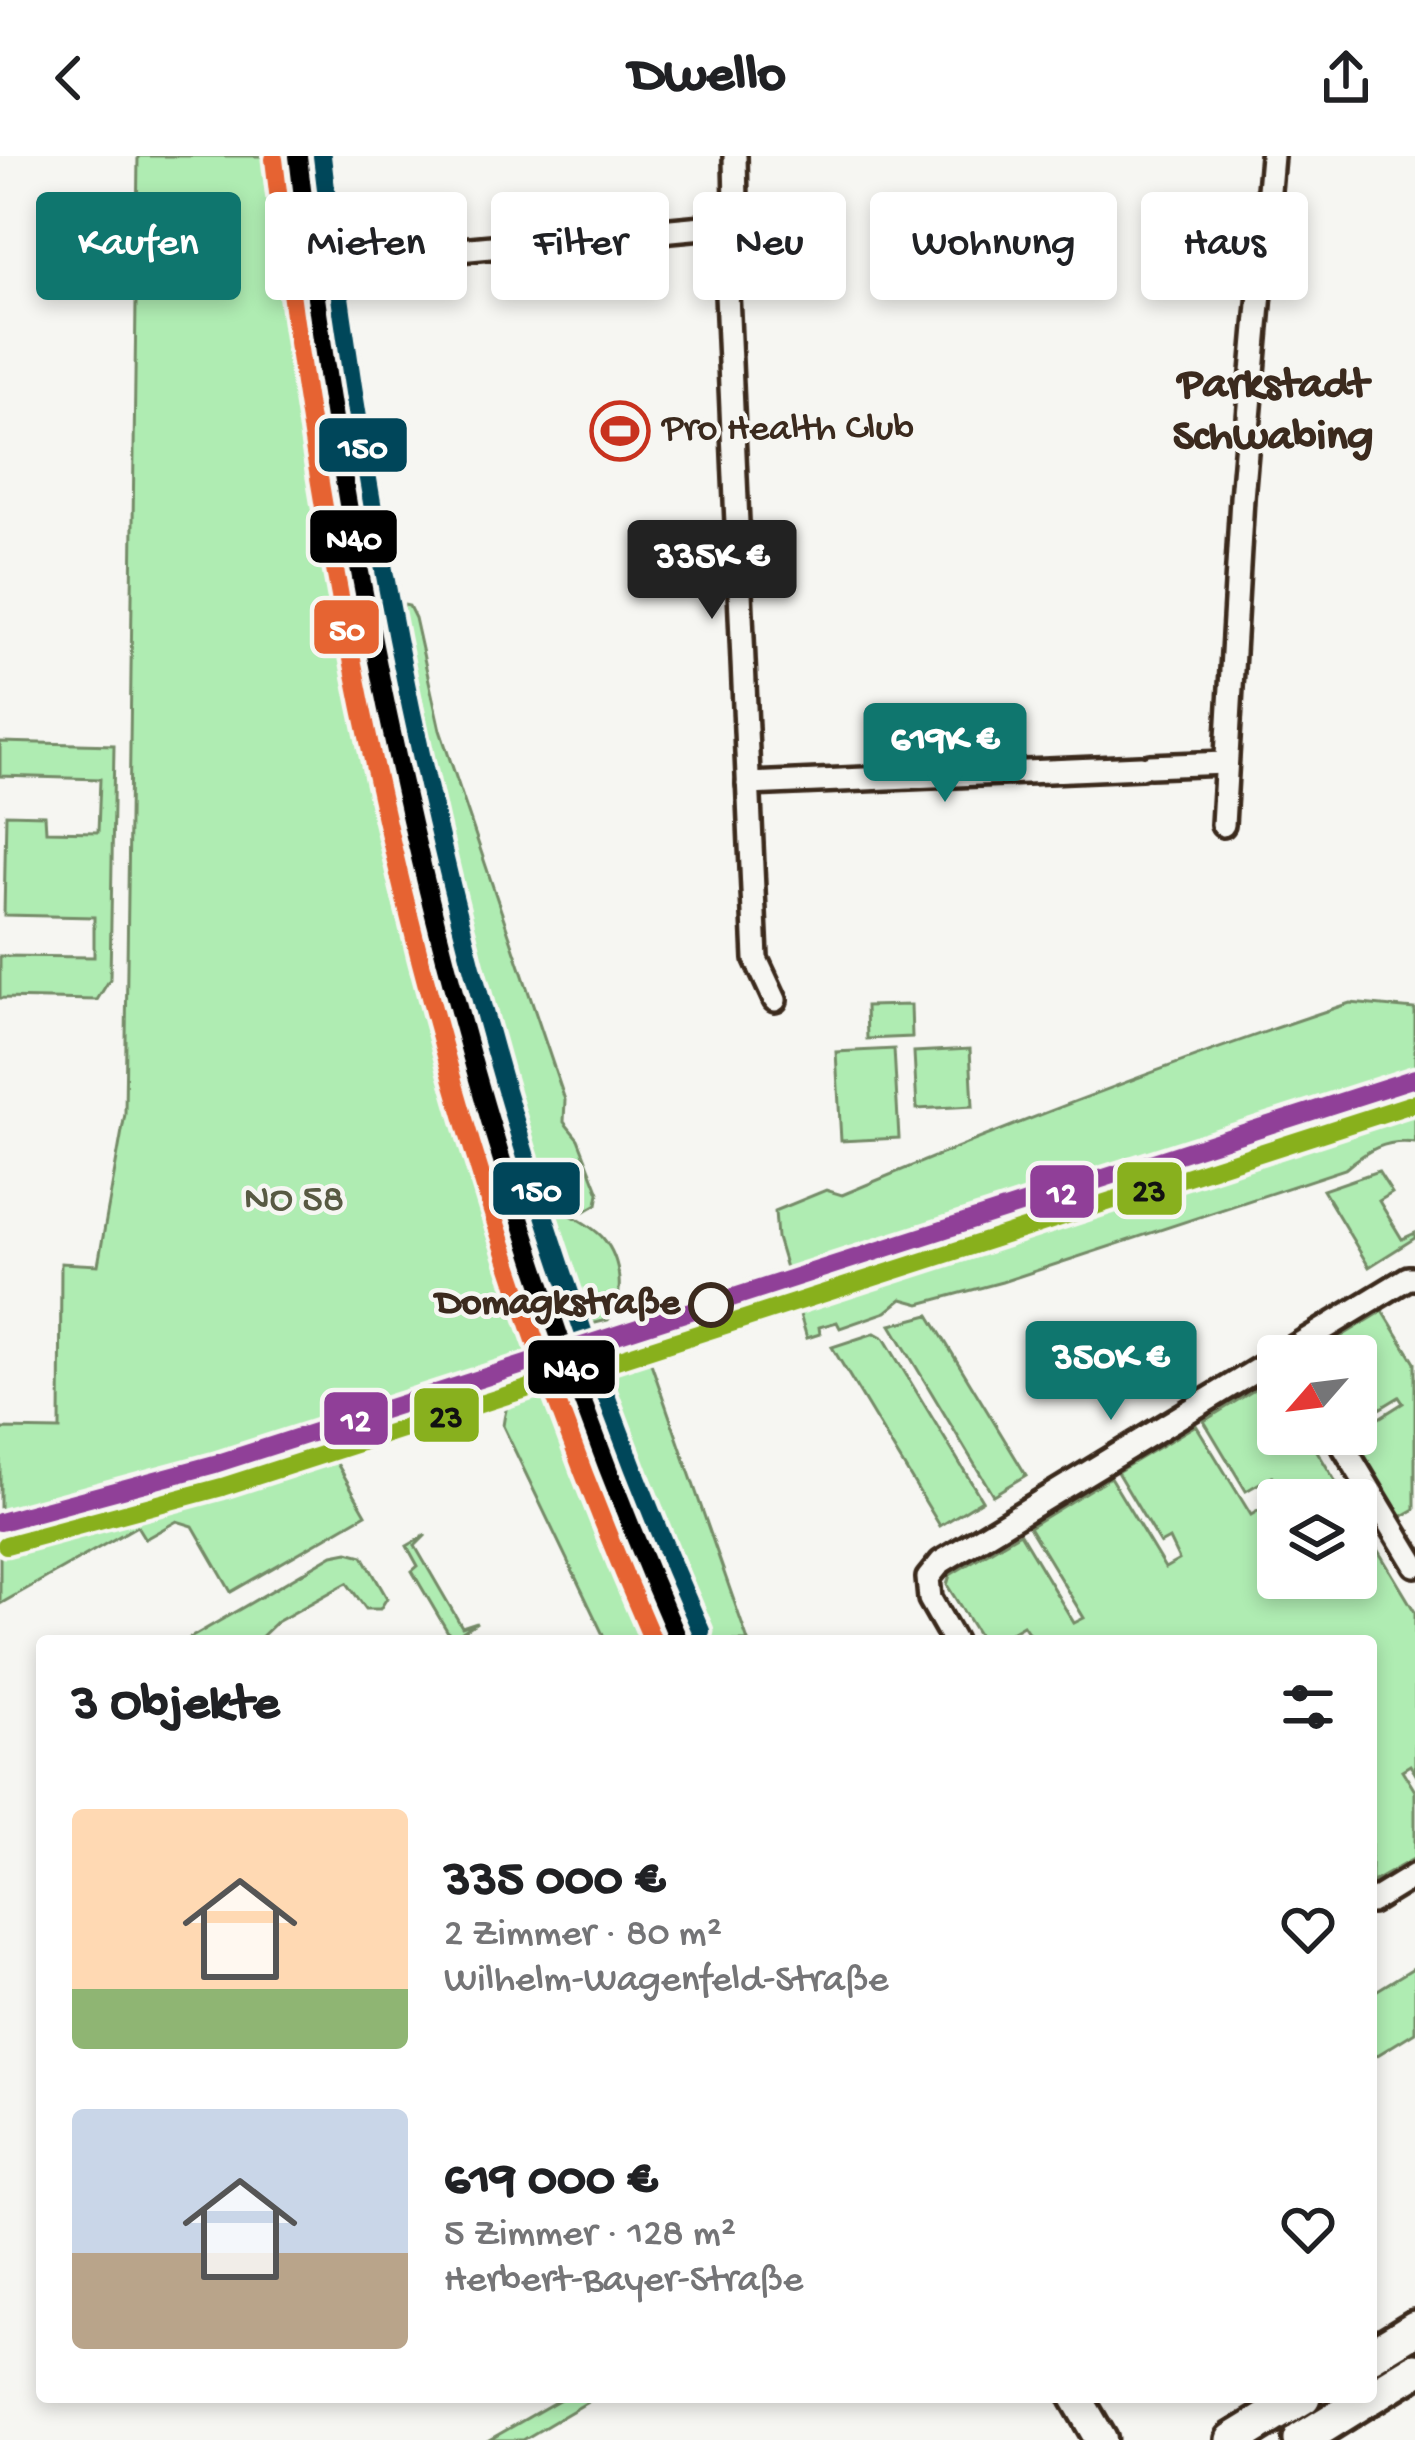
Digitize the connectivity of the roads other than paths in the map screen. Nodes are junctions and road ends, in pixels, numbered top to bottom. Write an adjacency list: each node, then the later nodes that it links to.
1 (298, 156): 4 (street)
2 (735, 156): 5 (street)
3 (1272, 156): 10 (street)
4 (302, 192)
5 (736, 192)
6 (693, 228): 7 (street)
7 (467, 249)
8 (316, 300): 19 (street)
9 (727, 300): 11 (street)
10 (1226, 763): 11 (street); 12 (street)
11 (748, 784): 13 (street)
12 (1223, 825)
13 (776, 1000)
14 (1415, 1278): 15 (street)
15 (1317, 1335)
16 (1257, 1372): 20 (street)
17 (1349, 1455): 18 (street)
18 (1415, 1565)
19 (677, 1635)
20 (951, 1635)
21 (1415, 1875): 22 (street)
22 (1377, 1898)
23 (1415, 2328): 24 (main road)
24 (1377, 2351)
25 (1415, 2370): 26 (main road)
26 (1377, 2393)
27 (1079, 2403): 30 (street)
28 (1293, 2403): 31 (main road)
29 (1361, 2403): 32 (main road)
30 (1101, 2440)
31 (1233, 2440)
32 (1301, 2440)

